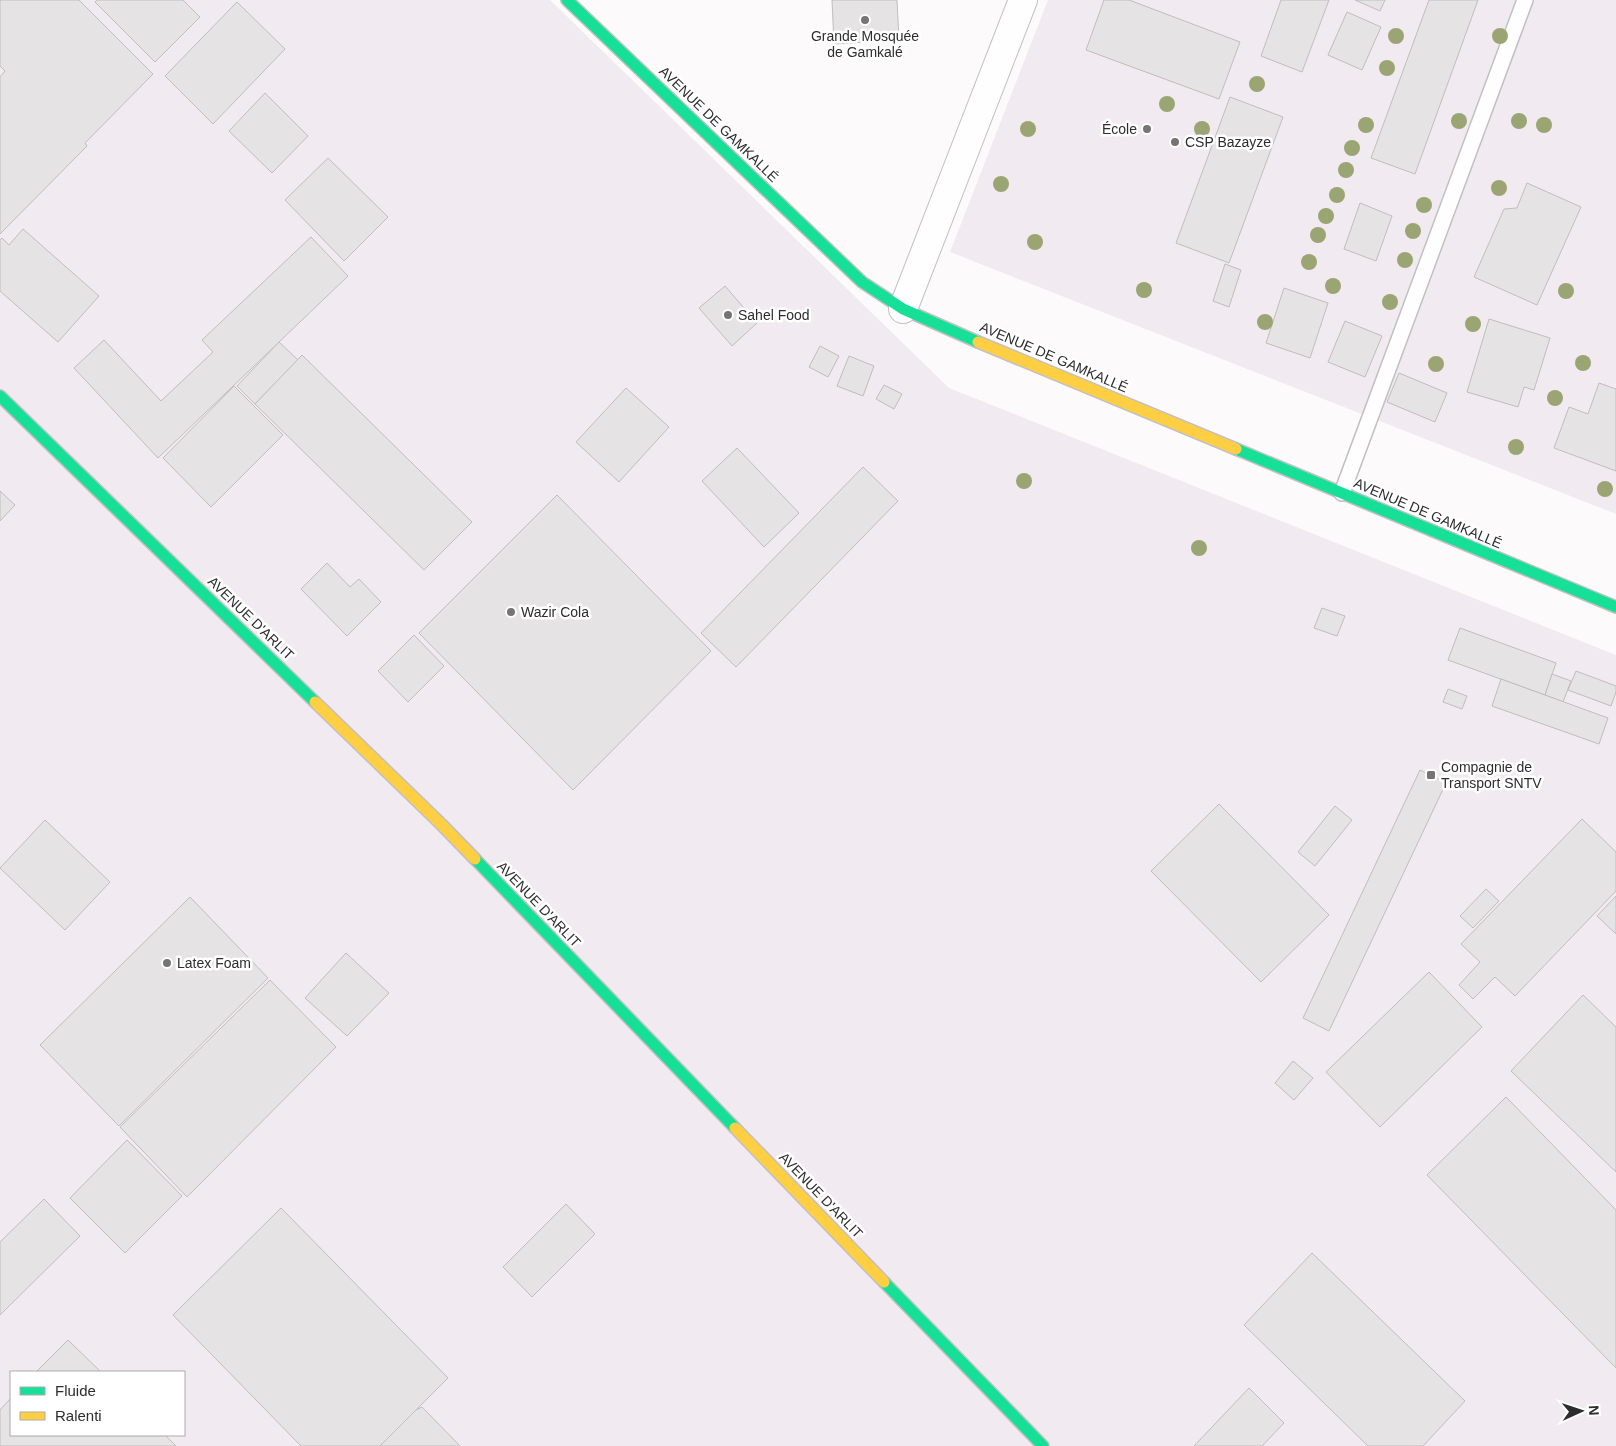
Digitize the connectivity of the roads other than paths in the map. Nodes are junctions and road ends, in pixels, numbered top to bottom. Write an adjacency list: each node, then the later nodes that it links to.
1 (567, 0): 4 (street, AVENUE DE GAMKALLÉ)
2 (1023, 0): 4 (street)
3 (1525, 0): 6 (lane)
4 (902, 309): 6 (street, AVENUE DE GAMKALLÉ)
5 (0, 396): 8 (street, AVENUE D'ARLIT)
6 (1342, 493): 7 (street, AVENUE DE GAMKALLÉ)
7 (1616, 607)
8 (1043, 1446)

